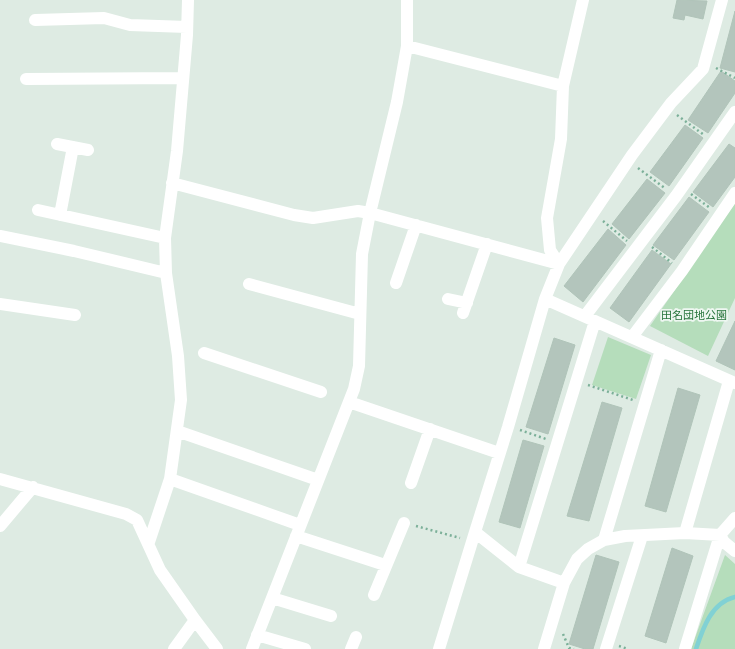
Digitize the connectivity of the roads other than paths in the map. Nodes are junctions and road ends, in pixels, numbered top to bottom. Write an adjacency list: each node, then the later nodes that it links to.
1 (188, 0): 6 (street)
2 (407, 0): 7 (street)
3 (583, 0): 10 (street)
4 (722, 0): 24 (street)
5 (35, 20): 6 (street)
6 (187, 27): 8 (street)
7 (407, 46): 10 (street); 18 (street)
8 (183, 78): 9 (street); 15 (street)
9 (26, 79)
10 (563, 86): 24 (street)
11 (735, 112): 33 (street)
12 (57, 144): 13 (street)
13 (73, 147): 14 (street); 19 (street)
14 (88, 150)
15 (172, 183): 18 (street); 22 (street)
16 (735, 193): 34 (street)
17 (38, 210): 19 (street)
18 (370, 213): 20 (street); 31 (street)
19 (60, 215): 22 (street)
20 (416, 225): 23 (street); 26 (street)
21 (0, 236): 25 (street)
22 (165, 238): 25 (street)
23 (487, 244): 24 (street); 28 (street)
24 (559, 264): 29 (street)
25 (166, 273): 41 (street)
26 (396, 283)
27 (249, 284): 31 (street)
28 (448, 298)
29 (545, 299): 33 (street); 42 (street)
30 (0, 304): 32 (street)
31 (360, 314): 39 (street)
32 (75, 315)
33 (590, 319): 34 (street); 60 (street)
34 (632, 337): 35 (street)
35 (661, 350): 37 (street); 56 (street)
36 (204, 353): 38 (street)
37 (732, 382): 52 (street)
38 (321, 392)
39 (350, 402): 40 (street); 45 (street)
40 (430, 429): 42 (street); 46 (street)
41 (177, 431): 44 (street); 45 (street)
42 (499, 453): 55 (street)
43 (0, 479): 47 (street)
44 (170, 479): 51 (street); 57 (street)
45 (318, 480): 51 (street)
46 (411, 482)
47 (33, 487): 50 (street); 57 (street)
48 (735, 518): 53 (street)
49 (404, 523): 59 (street)
50 (0, 526)
51 (298, 531): 59 (street); 63 (street)
52 (684, 533): 53 (street); 54 (street)
53 (720, 534): 58 (street); 76 (street)
54 (642, 536): 56 (street); 75 (street)
55 (473, 537): 60 (street); 73 (street)
56 (604, 540): 61 (street)
57 (149, 542): 65 (street)
58 (735, 551)
59 (385, 565): 62 (street)
60 (519, 567): 61 (street)
61 (564, 583): 74 (street)
62 (374, 595)
63 (272, 598): 64 (street); 66 (street)
64 (331, 616)
65 (195, 620): 68 (street); 69 (street)
66 (257, 634): 70 (street); 71 (street)
67 (356, 637): 72 (street)
68 (174, 649)
69 (217, 649)
70 (252, 649)
71 (305, 649)
72 (351, 649)
73 (439, 649)
74 (544, 649)
75 (606, 649)
76 (685, 649)

